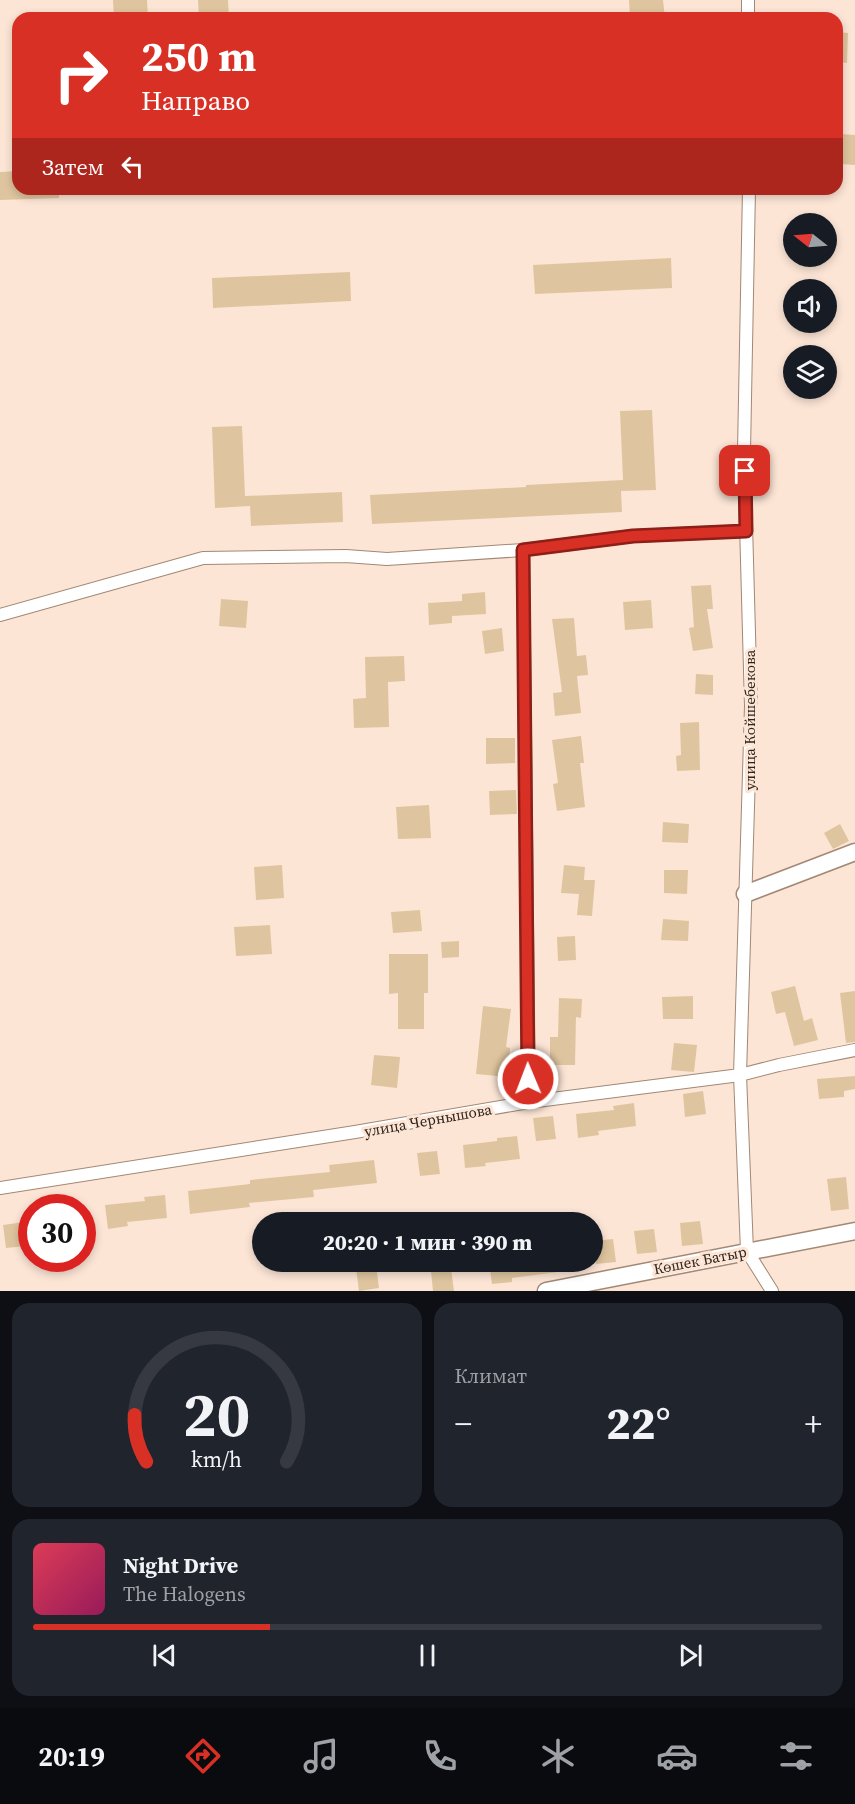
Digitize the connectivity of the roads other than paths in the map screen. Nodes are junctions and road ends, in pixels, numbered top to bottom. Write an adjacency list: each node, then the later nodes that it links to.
1 (749, 195): 2 (street, улица Койшебекова)
2 (746, 531): 3 (street); 6 (street, улица Койшебекова)
3 (523, 550): 4 (street); 9 (street)
4 (0, 615)
5 (855, 852): 6 (street)
6 (745, 894): 8 (street, улица Койшебекова)
7 (855, 1050): 8 (street, улица Чернышова)
8 (740, 1074): 9 (street, улица Чернышова); 12 (street, улица Койшебекова)
9 (529, 1102): 10 (street, улица Чернышова)
10 (0, 1188)
11 (855, 1231): 12 (street, Көшек Батыр)
12 (747, 1251): 13 (street, Көшек Батыр); 14 (street)
13 (546, 1291)
14 (772, 1291)

